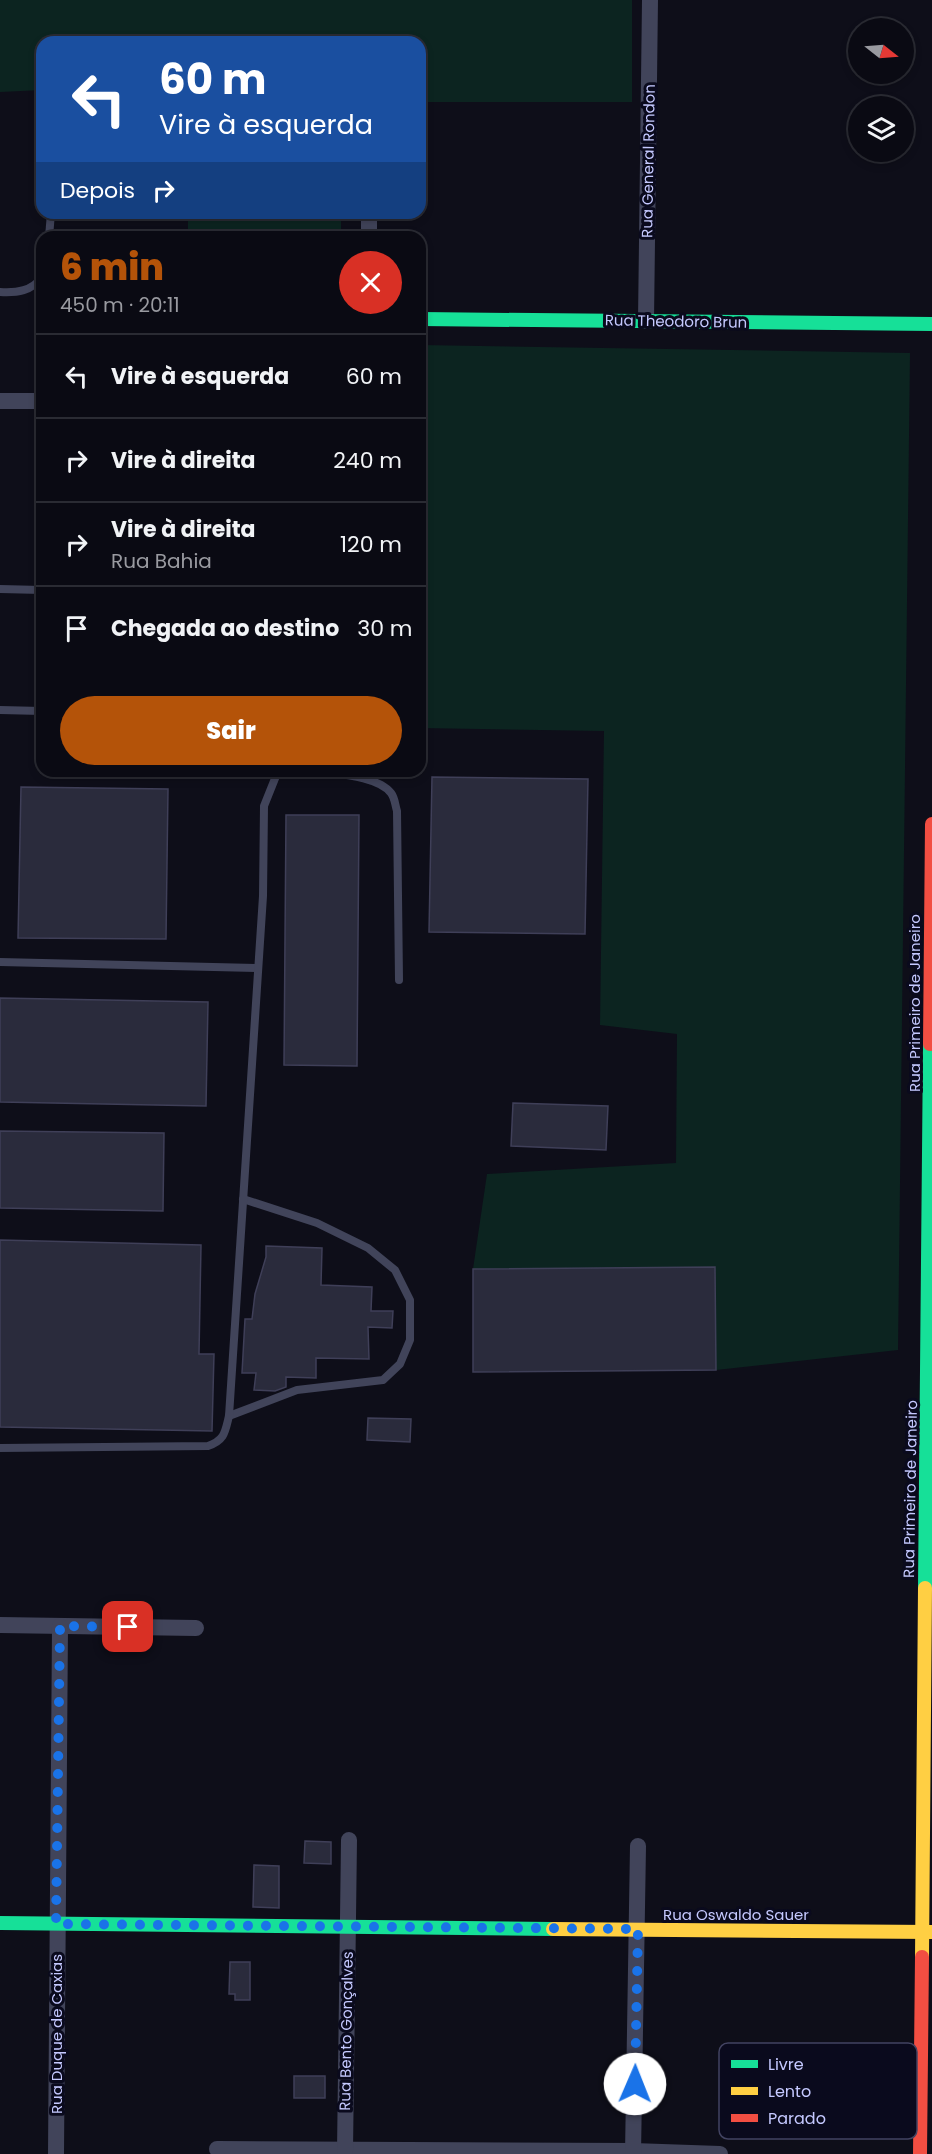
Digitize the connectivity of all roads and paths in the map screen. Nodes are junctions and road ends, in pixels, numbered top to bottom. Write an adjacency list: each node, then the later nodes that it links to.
1 (650, 0): 5 (street, Rua General Rondon)
2 (36, 285): 3 (lane)
3 (0, 292)
4 (426, 319): 5 (street, Rua Theodoro Brun)
5 (646, 321): 6 (street, Rua Theodoro Brun)
6 (932, 324)
7 (0, 401): 8 (street)
8 (36, 401)
9 (0, 589): 10 (lane)
10 (36, 590)
11 (0, 710): 12 (lane)
12 (36, 711)
13 (276, 777): 18 (lane)
14 (352, 777): 19 (lane)
15 (932, 824): 16 (street, Rua Primeiro de Janeiro)
16 (932, 888): 20 (street, Rua Primeiro de Janeiro)
17 (0, 962): 18 (lane)
18 (257, 968): 21 (lane)
19 (399, 980)
20 (931, 1087): 33 (street, Rua Primeiro de Janeiro)
21 (243, 1199): 22 (lane); 22 (lane)
22 (229, 1416): 23 (lane)
23 (0, 1448)
24 (0, 1625): 25 (street)
25 (60, 1626): 26 (street); 30 (street, Rua Duque de Caxias)
26 (195, 1628)
27 (348, 1840): 31 (street, Rua Bento Gonçalves)
28 (638, 1846): 32 (street)
29 (0, 1923): 30 (street, Rua Oswaldo Sauer)
30 (56, 1924): 31 (street, Rua Oswaldo Sauer); 37 (street, Rua Duque de Caxias)
31 (347, 1928): 32 (street, Rua Oswaldo Sauer); 35 (street, Rua Bento Gonçalves)
32 (638, 1929): 33 (street, Rua Oswaldo Sauer); 36 (street)
33 (927, 1932): 39 (street, Rua Primeiro de Janeiro)
34 (216, 2149): 35 (street)
35 (345, 2151): 36 (street)
36 (633, 2152): 38 (street)
37 (56, 2154)
38 (720, 2154)
39 (920, 2154)

